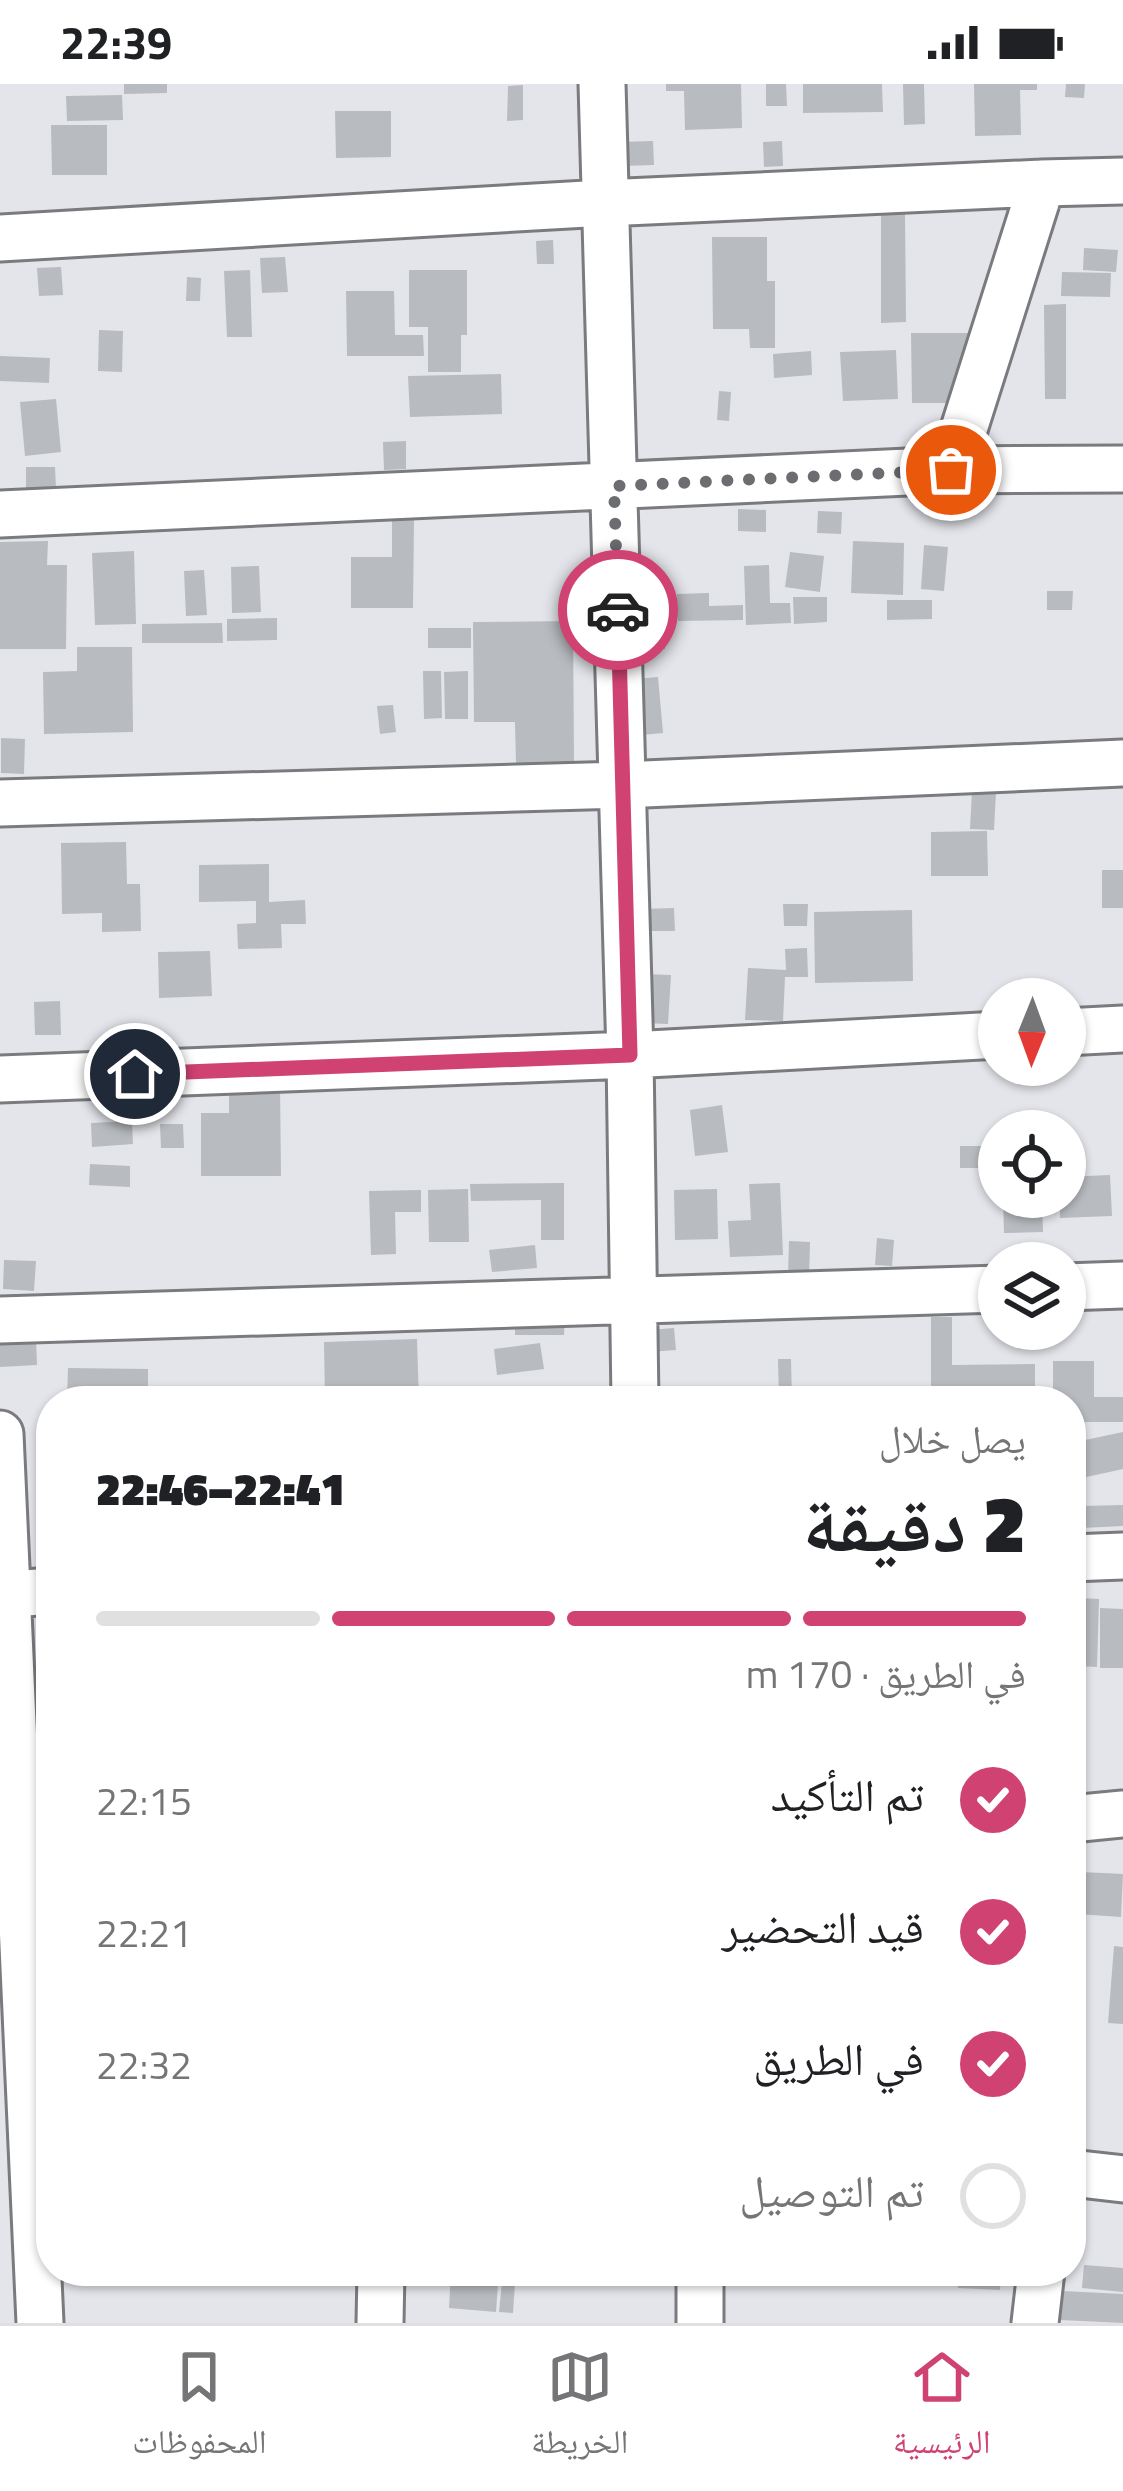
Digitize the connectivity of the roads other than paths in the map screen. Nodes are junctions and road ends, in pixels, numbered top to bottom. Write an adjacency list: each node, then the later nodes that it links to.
1 (602, 84): 4 (street)
2 (1123, 182): 3 (street)
3 (1042, 183): 4 (street); 7 (street)
4 (604, 203): 5 (street); 8 (street)
5 (0, 238)
6 (1123, 469): 7 (street)
7 (951, 470): 8 (street)
8 (614, 486): 9 (street); 11 (street)
9 (0, 514)
10 (1123, 763): 11 (street)
11 (622, 784): 12 (street); 16 (street)
12 (0, 803)
13 (1123, 1029): 14 (street)
14 (1086, 1031)
15 (978, 1036): 16 (street)
16 (630, 1055): 17 (street); 21 (street)
17 (0, 1079)
18 (1123, 1285): 19 (street)
19 (1086, 1286)
20 (978, 1290): 21 (street)
21 (632, 1300): 22 (street); 23 (street)
22 (0, 1321)
23 (635, 1386)
24 (0, 1434): 27 (street)
25 (1123, 1556): 26 (street)
26 (1086, 1557)
27 (20, 1594): 30 (street)
28 (1123, 1814): 29 (street)
29 (1086, 1818)
30 (24, 1887): 31 (street)
31 (36, 2096)
32 (1086, 2175): 33 (street)
33 (1123, 2179)
34 (36, 2195): 35 (street)
35 (18, 2236): 39 (street)
36 (381, 2286): 40 (street)
37 (700, 2286): 41 (street)
38 (1039, 2286): 42 (street)
39 (40, 2323)
40 (380, 2323)
41 (700, 2323)
42 (1035, 2323)

